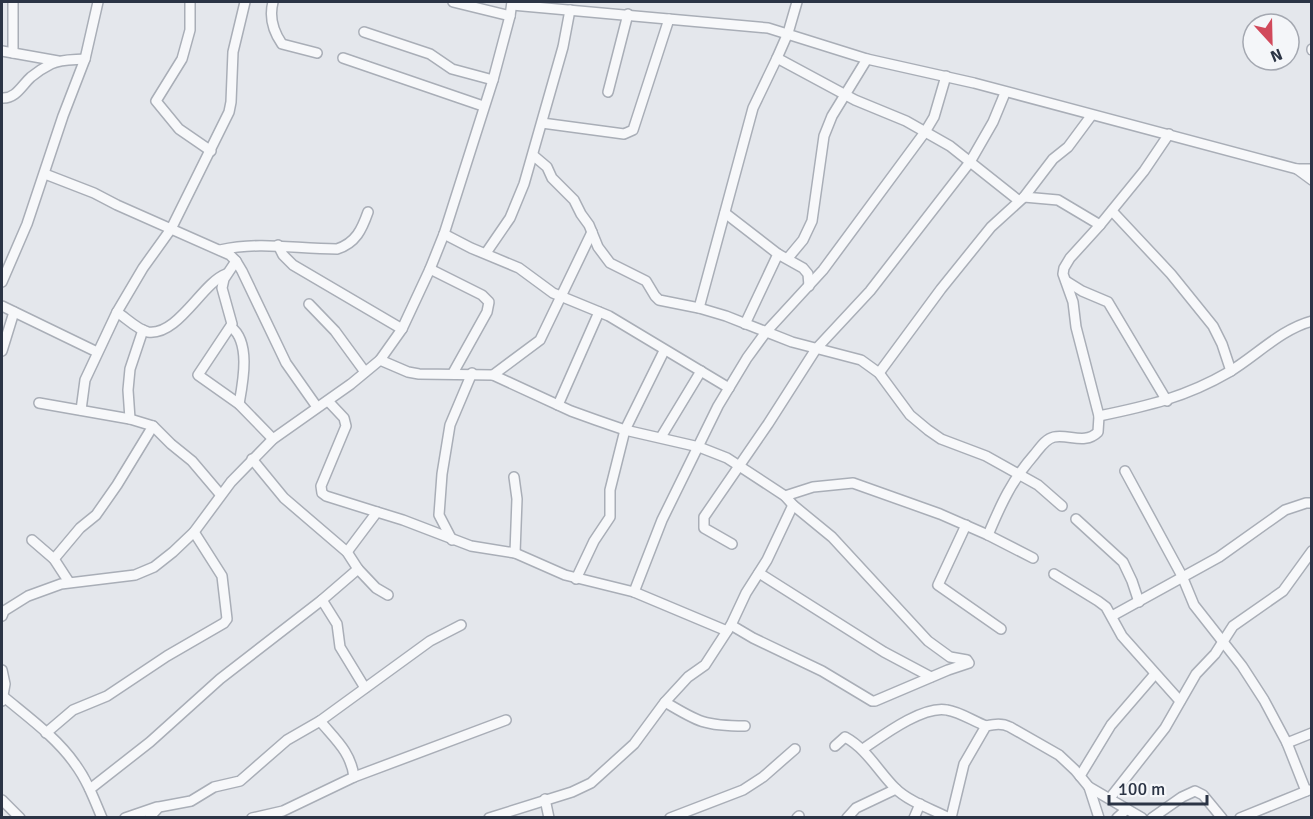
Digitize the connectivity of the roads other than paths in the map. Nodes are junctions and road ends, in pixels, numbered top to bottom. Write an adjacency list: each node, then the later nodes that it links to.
1 (13, 2): 18 (street)
2 (98, 2): 22 (street)
3 (190, 2): 36 (street)
4 (245, 2): 36 (street)
5 (273, 2): 19 (street)
6 (453, 2): 13 (street)
7 (587, 2): 11 (street)
8 (797, 2): 16 (street)
9 (512, 3): 10 (street); 13 (street)
10 (564, 7): 11 (street); 33 (street)
11 (594, 11): 12 (street)
12 (628, 14): 14 (street); 27 (street)
13 (510, 16): 26 (street)
14 (669, 19): 16 (street); 33 (street)
15 (364, 32): 26 (street)
16 (788, 33): 21 (street); 23 (street)
17 (2, 51): 18 (street)
18 (13, 53): 24 (street)
19 (316, 53)
20 (343, 58): 31 (street)
21 (777, 58): 29 (street); 46 (street)
22 (85, 59): 24 (street); 41 (street)
23 (867, 59): 25 (street); 29 (street)
24 (59, 61): 30 (street)
25 (946, 76): 28 (street); 34 (street)
26 (493, 80): 31 (street)
27 (608, 92)
28 (1005, 93): 32 (street); 38 (street)
29 (846, 95): 34 (street); 55 (street)
30 (2, 98)
31 (483, 106): 50 (street)
32 (1091, 116): 35 (street); 43 (street)
33 (542, 123): 37 (street)
34 (925, 132): 38 (street); 61 (street)
35 (1168, 134): 39 (street); 44 (street)
36 (211, 151): 48 (street)
37 (534, 156): 49 (street); 53 (street)
38 (970, 162): 43 (street); 75 (street)
39 (1296, 169): 40 (street); 42 (street)
40 (1311, 169)
41 (45, 174): 48 (street); 60 (street)
42 (1311, 180)
43 (1021, 199): 47 (street); 85 (street)
44 (1112, 211): 47 (street); 81 (street)
45 (368, 212): 51 (street)
46 (724, 213): 54 (street); 65 (street)
47 (1100, 225): 59 (street)
48 (171, 229): 52 (street); 67 (street)
49 (592, 232): 62 (street); 65 (street)
50 (444, 234): 53 (street); 57 (street)
51 (278, 245): 52 (street); 72 (street)
52 (219, 250): 56 (street)
53 (486, 253): 62 (street)
54 (778, 254): 55 (street); 70 (street)
55 (788, 258): 61 (street)
56 (236, 261): 58 (street); 93 (street)
57 (430, 269): 72 (street); 83 (street)
58 (226, 274): 71 (street); 73 (street)
59 (1066, 280): 89 (street); 95 (street)
60 (2, 282)
61 (809, 286): 74 (street)
62 (562, 297): 68 (street); 86 (street)
63 (309, 304): 82 (street)
64 (2, 306): 66 (street)
65 (699, 308): 70 (street)
66 (14, 312): 76 (street); 78 (street)
67 (117, 312): 73 (street); 78 (street)
68 (599, 312): 77 (street); 92 (street)
69 (1311, 321): 81 (street)
70 (745, 324): 74 (street)
71 (231, 327): 91 (street); 91 (street)
72 (402, 329): 79 (street)
73 (143, 330): 96 (street)
74 (766, 332): 75 (street); 87 (street)
75 (816, 349): 85 (street); 103 (street)
76 (2, 351)
77 (664, 351): 80 (street); 98 (street)
78 (97, 352): 94 (street)
79 (380, 360): 82 (street); 83 (street)
80 (701, 371): 87 (street); 99 (street)
81 (1231, 371): 89 (street)
82 (365, 372): 88 (street)
83 (453, 373): 84 (street)
84 (472, 373): 86 (street); 118 (street)
85 (879, 373): 105 (street)
86 (493, 375): 92 (street)
87 (729, 388): 101 (street)
88 (328, 401): 93 (street); 112 (street)
89 (1167, 401): 95 (street)
90 (39, 403): 94 (street)
91 (239, 404): 100 (street)
92 (558, 405): 98 (street)
93 (317, 407): 100 (street)
94 (81, 410): 96 (street)
95 (1100, 416): 105 (street)
96 (130, 419): 97 (street)
97 (153, 426): 107 (street); 124 (street)
98 (625, 430): 99 (street); 129 (street)
99 (661, 437): 101 (street)
100 (273, 439): 102 (street)
101 (699, 447): 103 (street); 131 (street)
102 (252, 459): 107 (street); 121 (street)
103 (739, 465): 108 (street); 119 (street)
104 (1125, 471): 128 (street)
105 (1017, 475): 111 (street); 116 (street)
106 (514, 477): 122 (street)
107 (220, 494): 115 (street)
108 (785, 496): 110 (street); 114 (street)
109 (1311, 503): 128 (street)
110 (793, 505): 126 (street); 143 (street)
111 (1062, 506)
112 (377, 512): 118 (street); 121 (street)
113 (1076, 519): 134 (street)
114 (966, 525): 116 (street); 139 (street)
115 (194, 532): 130 (street); 152 (street)
116 (988, 535): 123 (street)
117 (32, 540): 124 (street)
118 (452, 540): 122 (street)
119 (732, 544)
120 (1311, 550): 140 (street)
121 (347, 552): 125 (street)
122 (515, 553): 129 (street)
123 (1033, 558)
124 (54, 559): 130 (street)
125 (358, 569): 132 (street); 133 (street)
126 (759, 573): 138 (street); 143 (street)
127 (1054, 574): 136 (street)
128 (1182, 576): 134 (street); 140 (street)
129 (576, 579): 131 (street)
130 (69, 582): 135 (street)
131 (634, 592): 138 (street)
132 (388, 595)
133 (322, 600): 144 (street); 161 (street)
134 (1139, 602): 136 (street)
135 (2, 616)
136 (1112, 616): 142 (street)
137 (461, 625): 144 (street)
138 (729, 628): 143 (street); 147 (street)
139 (1001, 629)
140 (1222, 641): 146 (street); 154 (street)
141 (2, 670): 145 (street)
142 (1155, 674): 146 (street); 158 (street)
143 (931, 677)
144 (365, 688): 149 (street)
145 (3, 699): 152 (street)
146 (1180, 701): 164 (street)
147 (665, 702): 150 (street); 165 (street)
148 (506, 720): 159 (street)
149 (320, 721): 159 (street); 168 (street)
150 (745, 726)
151 (986, 726): 157 (street); 158 (street); 181 (street)
152 (46, 733): 161 (street)
153 (1311, 733): 154 (street)
154 (1287, 743): 163 (street)
155 (835, 746): 157 (street)
156 (795, 749): 178 (street)
157 (863, 749): 162 (street)
158 (1080, 776): 160 (street)
159 (354, 777): 175 (street)
160 (1089, 787): 164 (street); 182 (street)
161 (90, 789): 172 (street)
162 (896, 789): 167 (street); 179 (street)
163 (1309, 790): 170 (street)
164 (1110, 798): 169 (street)
165 (545, 799): 176 (street); 177 (street)
166 (2, 800): 171 (street)
167 (920, 804): 180 (street); 181 (street)
168 (159, 807): 173 (street); 174 (street)
169 (1127, 809): 183 (street); 184 (street)
170 (1260, 813): 187 (street)
171 (21, 818)
172 (102, 818)
173 (125, 818)
174 (149, 818)
175 (252, 818)
176 (489, 818)
177 (549, 818)
178 (670, 818)
179 (847, 818)
180 (914, 818)
181 (950, 818)
182 (1099, 818)
183 (1117, 818)
184 (1142, 818)
185 (1152, 818): 186 (street)
186 (1222, 818)
187 (1239, 818)

